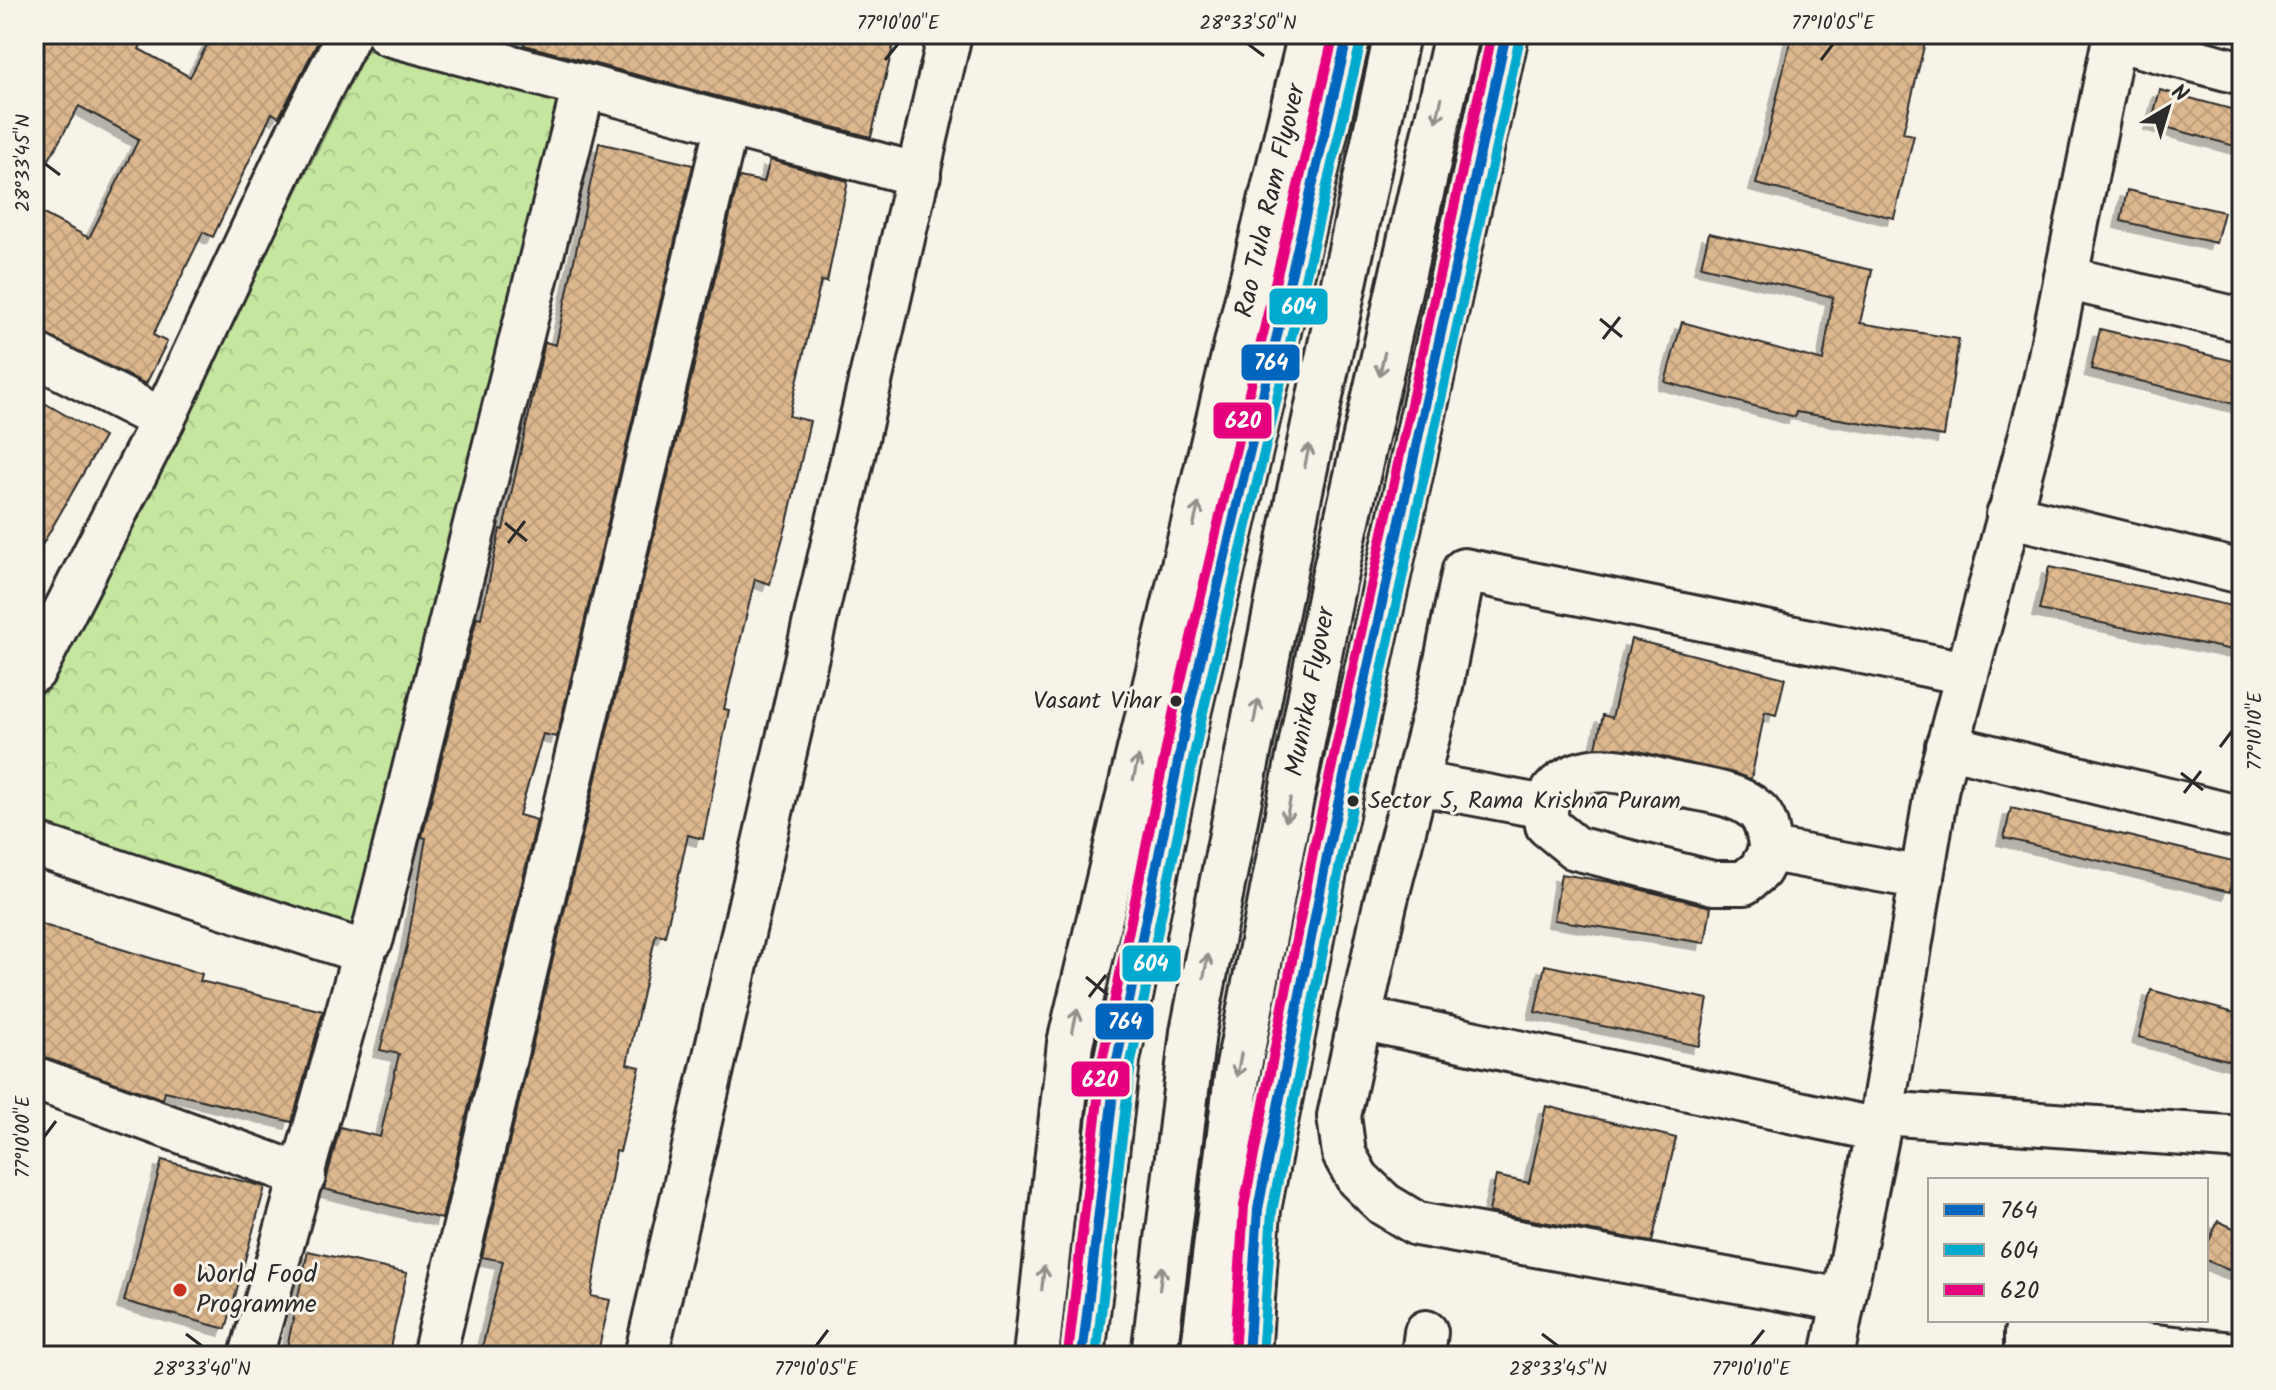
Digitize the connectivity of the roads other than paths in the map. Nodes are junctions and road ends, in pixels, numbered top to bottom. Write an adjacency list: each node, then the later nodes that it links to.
1 (349, 34): 17 (street)
2 (388, 34): 11 (street)
3 (950, 34): 13 (street)
4 (1311, 34): 42 (main road, Rao Tula Ram Flyover, one-way to 4)
5 (1348, 34): 36 (main road)
6 (1397, 34): 45 (main road, Munirka Flyover, one-way to 6)
7 (1457, 34): 46 (main road, Munirka Flyover, one-way to 46)
8 (1506, 34): 37 (main road)
9 (2114, 36): 10 (street); 14 (street)
10 (2242, 73)
11 (584, 86): 12 (street); 29 (street)
12 (727, 124): 13 (street); 40 (street)
13 (919, 175): 41 (street)
14 (2066, 278): 15 (street); 18 (street)
15 (2242, 320)
16 (34, 354): 17 (street)
17 (163, 420): 20 (street)
18 (2008, 515): 19 (street); 21 (street)
19 (2242, 572)
20 (34, 671)
21 (1965, 673): 22 (street); 23 (street)
22 (1947, 746): 25 (street); 28 (street)
23 (1416, 783): 24 (street); 30 (street)
24 (1545, 807): 27 (street); 27 (street)
25 (2242, 818)
26 (34, 844): 29 (street)
27 (1771, 850): 28 (street)
28 (1922, 878): 32 (street)
29 (366, 946): 34 (street)
30 (1360, 1018): 32 (street); 35 (street)
31 (34, 1078): 34 (street)
32 (1880, 1122): 33 (street); 35 (street)
33 (2242, 1138)
34 (304, 1176): 39 (street)
35 (1843, 1300): 47 (street)
36 (1088, 1309): 43 (main road); 44 (main road)
37 (1244, 1346)
38 (2242, 1355): 48 (street)
39 (251, 1356)
40 (434, 1356)
41 (646, 1356)
42 (1036, 1356)
43 (1082, 1356)
44 (1112, 1356)
45 (1154, 1356)
46 (1203, 1356)
47 (1832, 1356)
48 (2026, 1356)

